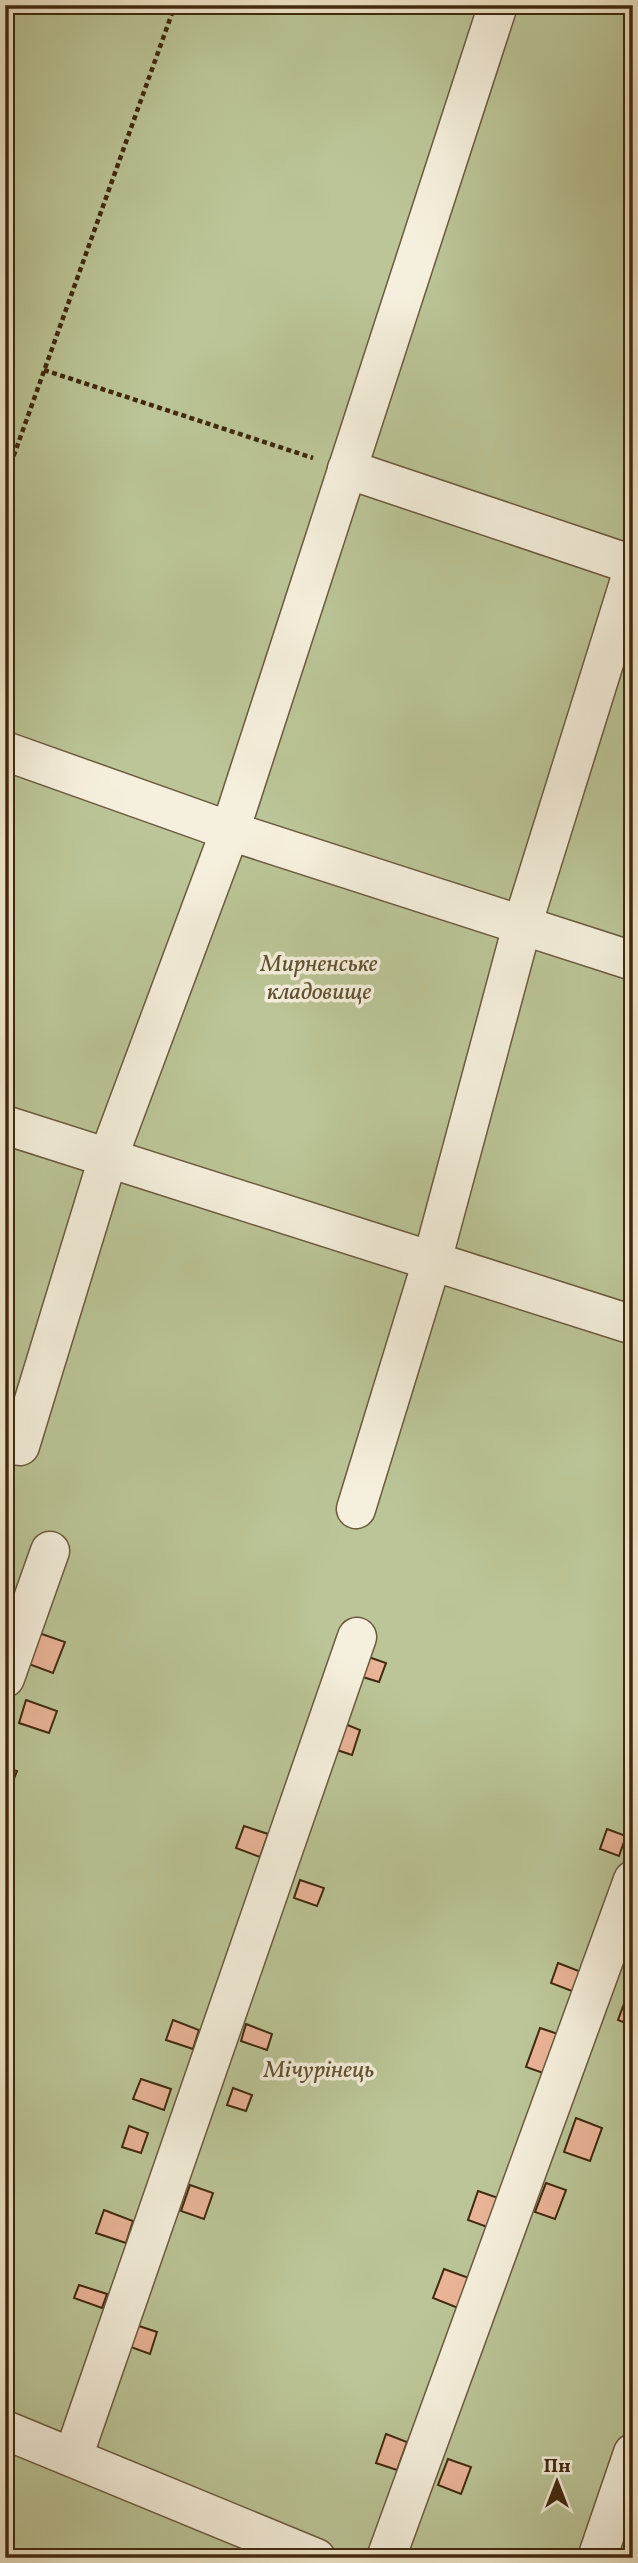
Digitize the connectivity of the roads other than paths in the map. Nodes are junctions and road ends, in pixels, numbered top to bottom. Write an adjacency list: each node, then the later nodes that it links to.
1 (498, 5): 2 (lane)
2 (347, 469): 3 (lane); 5 (lane)
3 (633, 568): 6 (lane)
4 (5, 751): 5 (lane)
5 (230, 831): 6 (lane); 9 (lane)
6 (522, 926): 7 (lane); 10 (lane)
7 (633, 961)
8 (5, 1125): 9 (lane)
9 (108, 1158): 10 (lane); 12 (lane)
10 (432, 1261): 11 (lane); 13 (lane)
11 (633, 1325)
12 (20, 1446)
13 (356, 1509)
14 (50, 1551): 16 (lane)
15 (357, 1637): 20 (lane)
16 (5, 1678)
17 (633, 1880): 22 (lane)
18 (5, 2430): 20 (lane)
19 (633, 2453): 23 (lane)
20 (73, 2457): 21 (lane)
21 (316, 2558)
22 (386, 2558)
23 (597, 2558)

